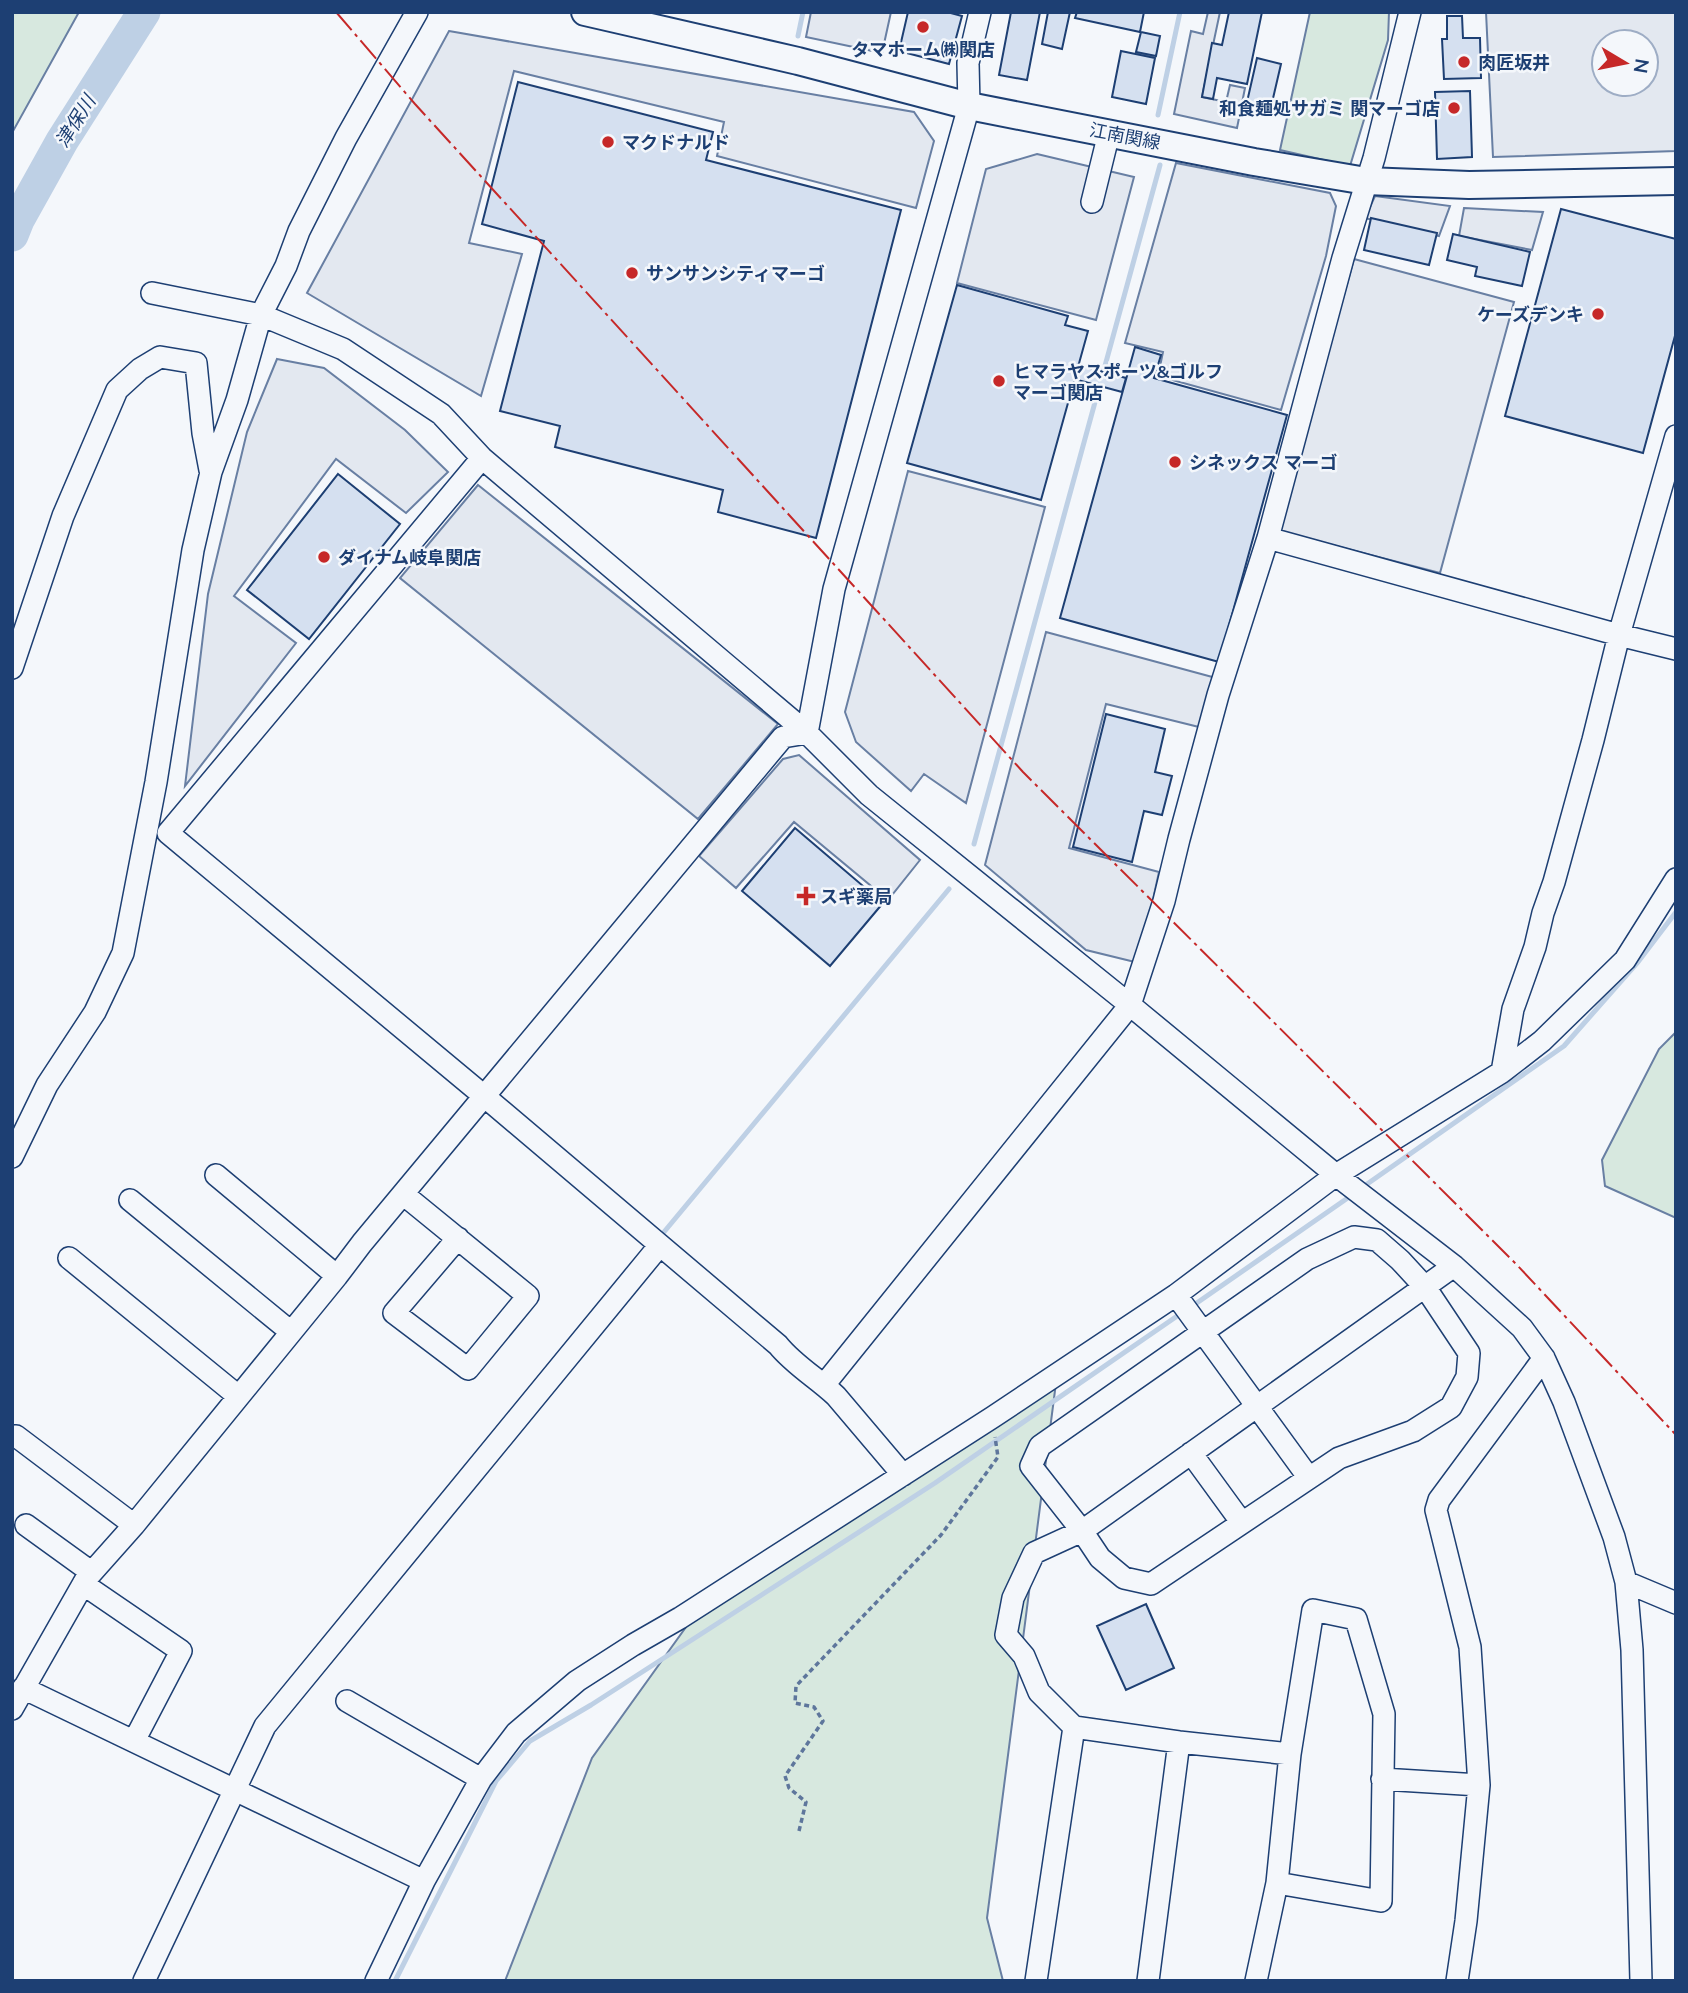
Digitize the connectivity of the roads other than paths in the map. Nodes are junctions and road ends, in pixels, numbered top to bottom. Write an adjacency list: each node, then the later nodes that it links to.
1 (417, 12): 11 (street)
2 (585, 12): 5 (main road, 江南関線)
3 (980, 12): 5 (street)
4 (1410, 12): 7 (street)
5 (969, 106): 6 (main road, 江南関線); 19 (street)
6 (1109, 133): 7 (main road, 江南関線); 9 (street)
7 (1366, 181): 8 (main road, 江南関線); 15 (street)
8 (1676, 181)
9 (1092, 202)
10 (152, 293): 11 (street)
11 (261, 315): 13 (street); 14 (street)
12 (1676, 436): 16 (street)
13 (482, 458): 19 (street); 23 (street)
14 (211, 472): 18 (street); 24 (street)
15 (1268, 538): 16 (street); 21 (street)
16 (1619, 635): 17 (street); 22 (street)
17 (1676, 649)
18 (12, 668)
19 (807, 733): 21 (street); 23 (street)
20 (1676, 880): 22 (street)
21 (1130, 1005): 26 (street); 39 (street)
22 (1503, 1072): 26 (street)
23 (484, 1096): 27 (street); 30 (street)
24 (12, 1157)
25 (216, 1175): 33 (street)
26 (1336, 1175): 32 (street); 35 (street)
27 (403, 1194): 29 (street); 33 (street)
28 (130, 1200): 36 (street)
29 (458, 1238): 29 (street)
30 (660, 1245): 39 (street); 63 (street)
31 (69, 1258): 40 (street)
32 (1454, 1266): 34 (street); 38 (street)
33 (337, 1276): 36 (street)
34 (1425, 1287): 37 (street); 41 (street); 45 (street)
35 (1176, 1295): 37 (street); 44 (street)
36 (291, 1332): 40 (street)
37 (1202, 1332): 41 (street); 49 (street)
38 (1544, 1358): 51 (street); 62 (street)
39 (824, 1385): 44 (street)
40 (237, 1396): 48 (street)
41 (1257, 1406): 43 (street); 45 (street)
42 (16, 1436): 48 (street)
43 (1191, 1453): 46 (street); 49 (street)
44 (904, 1475): 60 (street)
45 (1308, 1478): 46 (street)
46 (1242, 1523): 49 (street)
47 (26, 1525): 50 (street)
48 (134, 1525): 50 (street)
49 (1082, 1531): 56 (street)
50 (87, 1578): 53 (street); 57 (street)
51 (1626, 1582): 52 (street); 72 (street)
52 (1676, 1603)
53 (23, 1688): 55 (street); 57 (street)
54 (347, 1701): 60 (street)
55 (12, 1709)
56 (1074, 1727): 58 (street); 68 (street)
57 (134, 1741): 63 (street)
58 (1179, 1742): 59 (street); 69 (street)
59 (1290, 1754): 61 (street); 65 (street)
60 (481, 1779): 64 (street)
61 (1382, 1779): 62 (street); 65 (street)
62 (1479, 1785): 71 (street)
63 (234, 1789): 64 (street); 66 (street)
64 (424, 1881): 67 (street)
65 (1277, 1883): 70 (street)
66 (144, 1981)
67 (376, 1981)
68 (1035, 1981)
69 (1148, 1981)
70 (1256, 1981)
71 (1457, 1981)
72 (1641, 1981)

